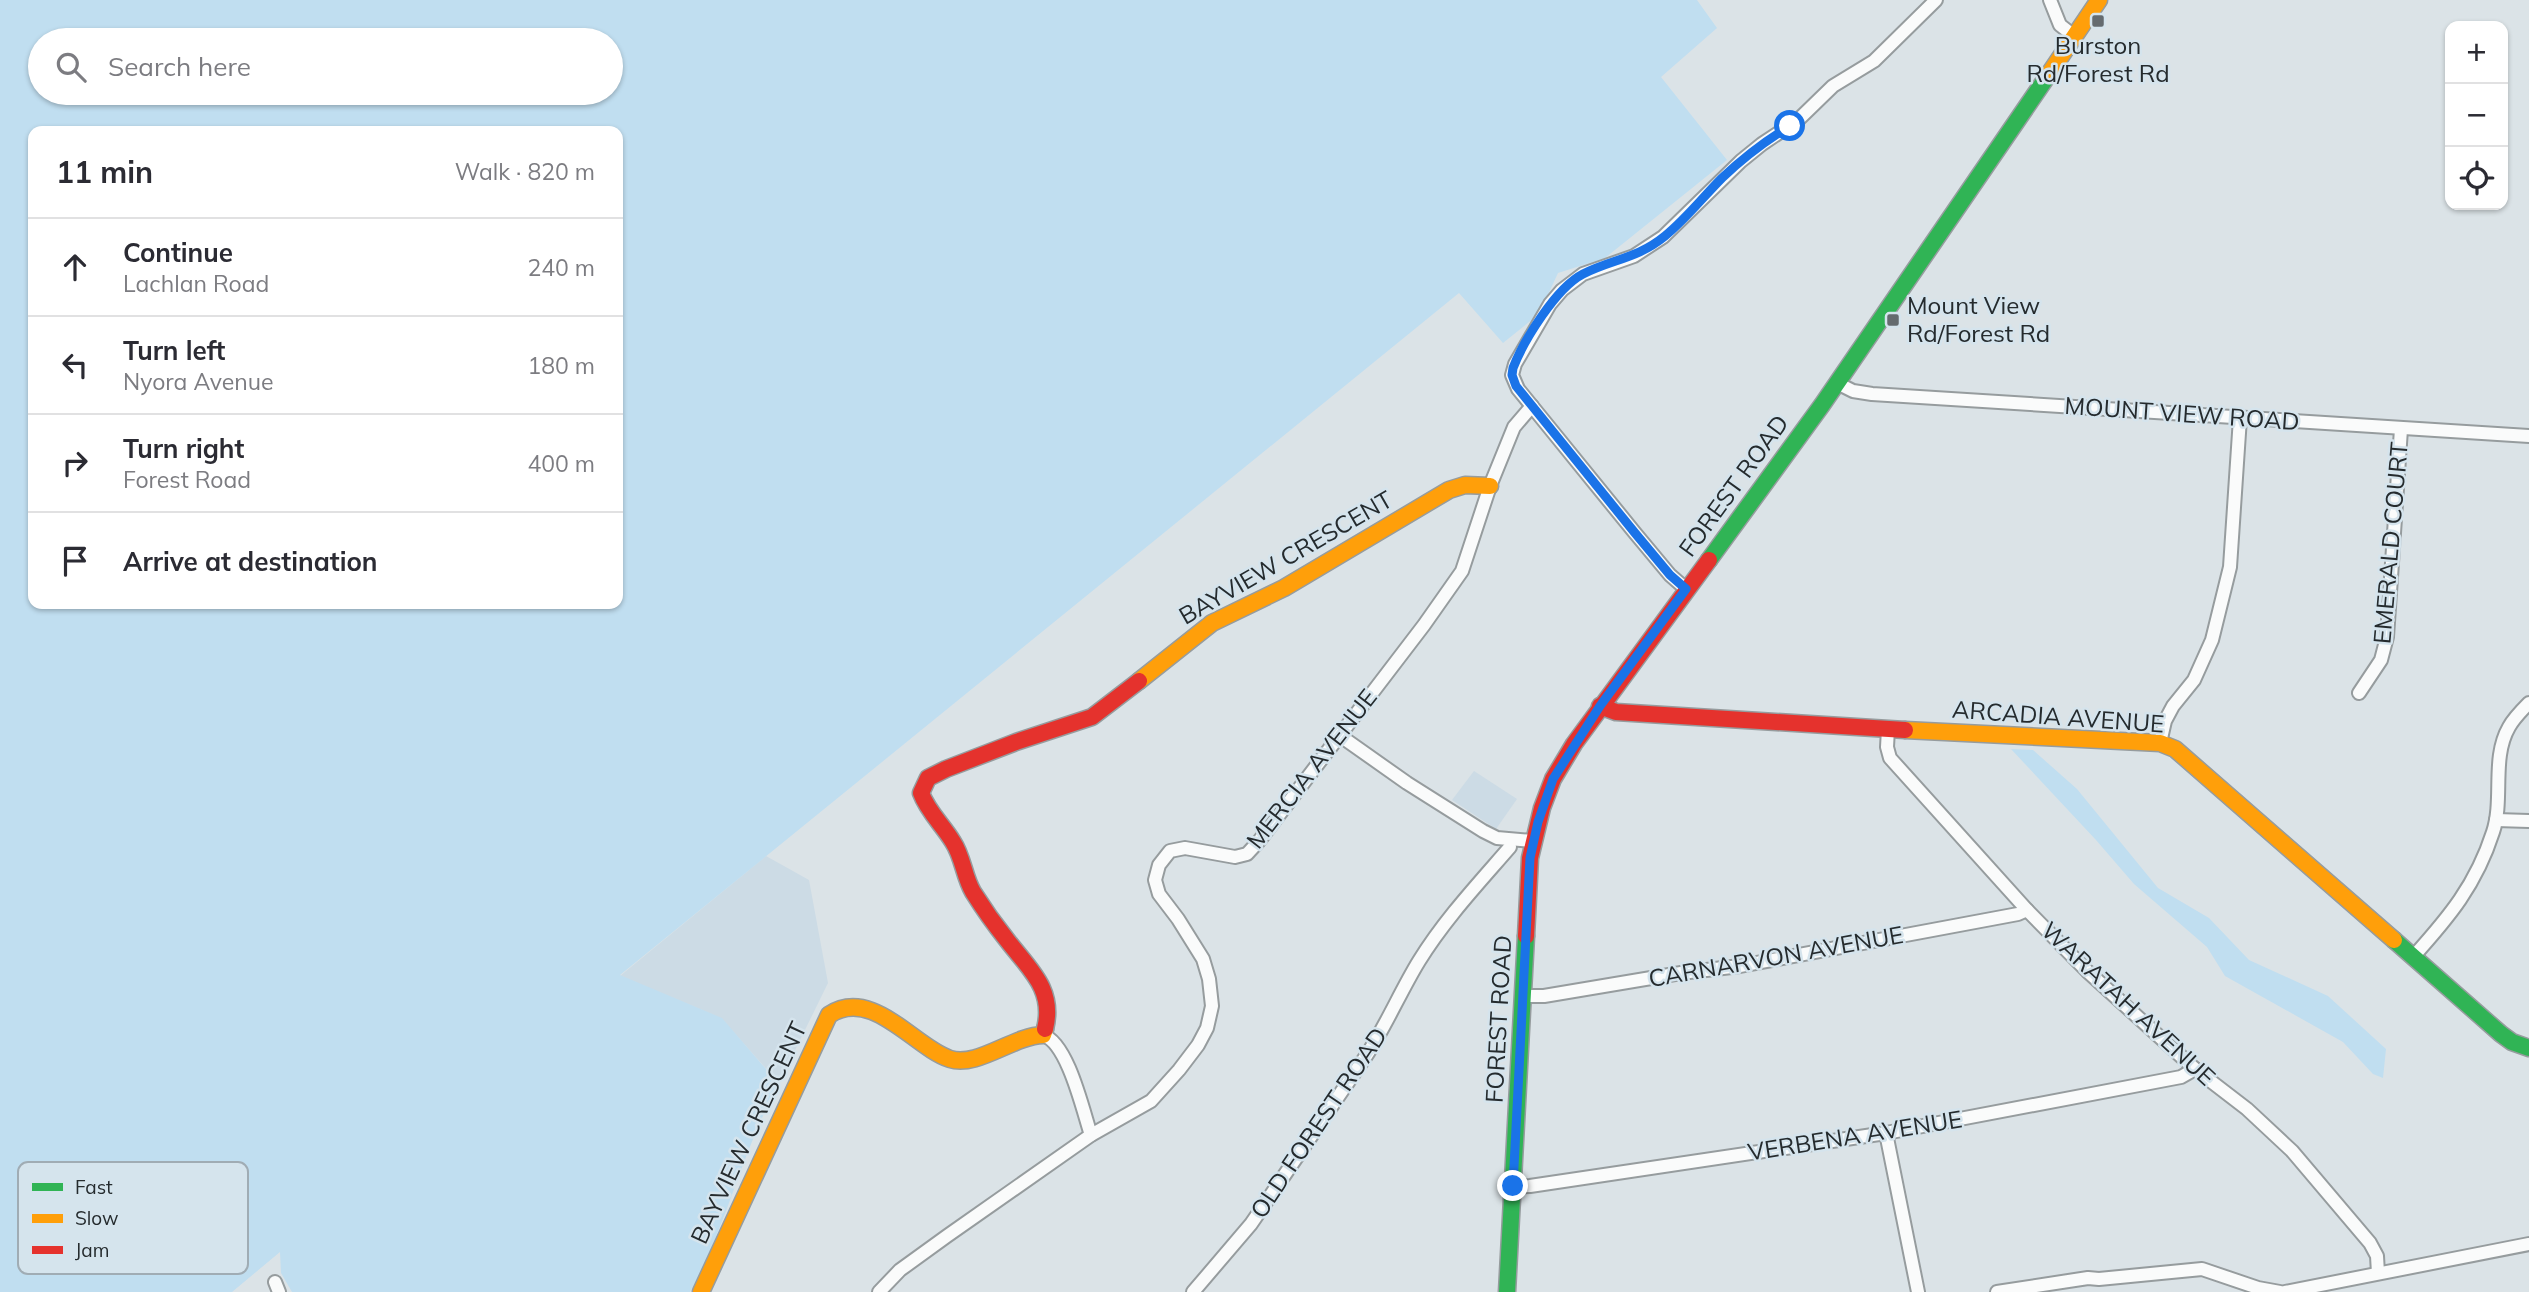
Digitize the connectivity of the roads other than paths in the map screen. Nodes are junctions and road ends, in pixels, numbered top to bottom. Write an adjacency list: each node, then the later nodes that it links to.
1 (1936, 0): 6 (street)
2 (2050, 0): 4 (street)
3 (2099, 0): 4 (street, FOREST ROAD)
4 (2074, 36): 5 (street, FOREST ROAD)
5 (1837, 383): 7 (street, MOUNT VIEW ROAD); 11 (street, FOREST ROAD)
6 (1532, 406): 10 (street, MERCIA AVENUE); 11 (street)
7 (2240, 418): 8 (street, MOUNT VIEW ROAD); 17 (street)
8 (2401, 429): 9 (street, MOUNT VIEW ROAD); 12 (street, EMERALD COURT)
9 (2529, 436)
10 (1490, 486): 16 (street, MERCIA AVENUE); 27 (street, BAYVIEW CRESCENT)
11 (1686, 589): 14 (street, FOREST ROAD)
12 (2360, 693)
13 (2529, 703): 18 (street)
14 (1600, 706): 15 (street, ARCADIA AVENUE); 21 (street, FOREST ROAD)
15 (1888, 729): 17 (street, ARCADIA AVENUE); 24 (street, WARATAH AVENUE)
16 (1339, 735): 20 (street); 31 (street, MERCIA AVENUE)
17 (2160, 743): 25 (street, ARCADIA AVENUE)
18 (2496, 820): 19 (street); 25 (street)
19 (2529, 821)
20 (1497, 838): 21 (street); 22 (street)
21 (1533, 841): 23 (street, FOREST ROAD)
22 (1510, 847): 23 (street); 38 (street, OLD FOREST ROAD)
23 (1530, 858): 26 (street, FOREST ROAD)
24 (2027, 910): 26 (street, CARNARVON AVENUE); 29 (street, WARATAH AVENUE)
25 (2413, 957): 28 (street, ARCADIA AVENUE)
26 (1524, 996): 32 (street, FOREST ROAD)
27 (1043, 1035): 31 (street); 36 (street, BAYVIEW CRESCENT)
28 (2529, 1048)
29 (2194, 1069): 30 (street, VERBENA AVENUE); 34 (street, WARATAH AVENUE)
30 (1886, 1133): 32 (street, VERBENA AVENUE); 40 (street)
31 (1091, 1135): 37 (street, MERCIA AVENUE)
32 (1513, 1186): 39 (street, FOREST ROAD)
33 (2529, 1244): 34 (street)
34 (2378, 1273): 42 (street)
35 (2100, 1286): 41 (street); 42 (street)
36 (701, 1292)
37 (879, 1292)
38 (1193, 1292)
39 (1507, 1292)
40 (1918, 1292)
41 (1997, 1292)
42 (2282, 1292)

